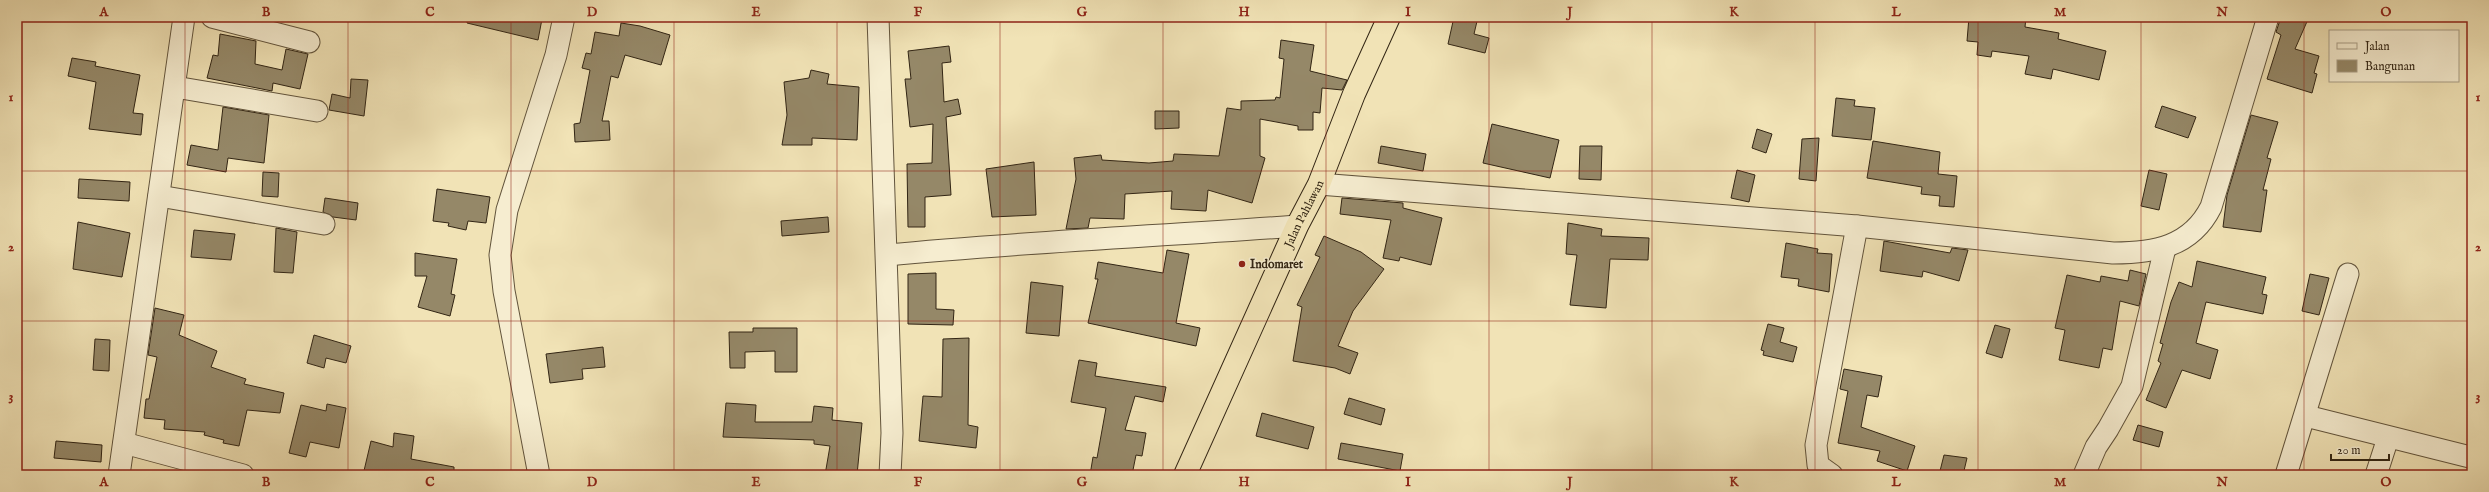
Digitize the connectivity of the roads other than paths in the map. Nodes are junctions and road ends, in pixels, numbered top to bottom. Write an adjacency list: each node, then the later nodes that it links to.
1 (184, 17): 8 (street)
2 (212, 17): 7 (street)
3 (564, 17): 24 (street)
4 (878, 17): 16 (street)
5 (1389, 17): 10 (highway, Jalan Pahlawan)
6 (2268, 17): 15 (street)
7 (309, 42)
8 (175, 87): 9 (street); 11 (street)
9 (316, 111)
10 (1319, 184): 13 (highway, Jalan Pahlawan); 14 (street)
11 (159, 196): 12 (street); 20 (street)
12 (324, 224)
13 (1297, 226): 16 (street); 26 (highway, Jalan Pahlawan)
14 (1857, 226): 15 (street); 27 (street)
15 (2165, 248): 28 (street)
16 (887, 255): 25 (street)
17 (2348, 274): 18 (street)
18 (2306, 416): 19 (street); 29 (street)
19 (2388, 438): 21 (street); 30 (street)
20 (124, 443): 22 (street); 23 (street)
21 (2470, 457)
22 (119, 475)
23 (243, 475)
24 (538, 475)
25 (890, 475)
26 (1185, 475)
27 (1832, 475)
28 (2084, 475)
29 (2286, 475)
30 (2376, 475)

